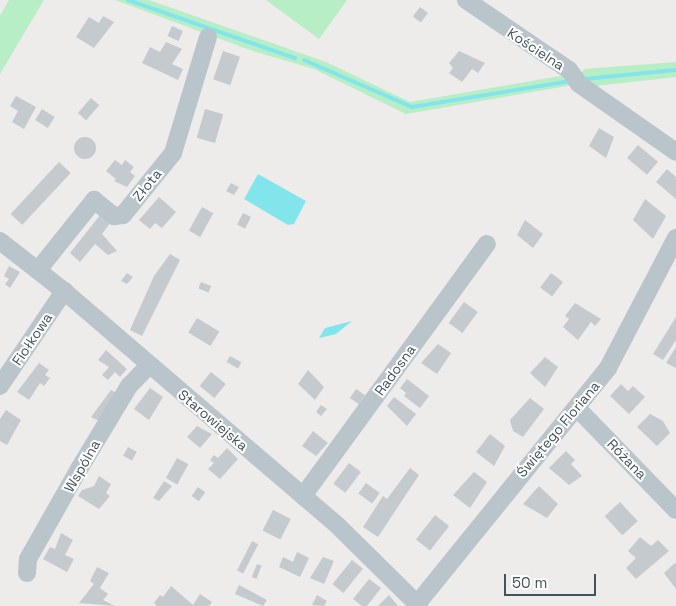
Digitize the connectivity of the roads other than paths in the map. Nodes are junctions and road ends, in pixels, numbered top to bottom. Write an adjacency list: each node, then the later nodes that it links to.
1 (466, 0): 3 (street, Kościelna)
2 (208, 37): 7 (street, Złota)
3 (676, 152)
4 (676, 238): 11 (street, Świętego Floriana)
5 (0, 241): 7 (street, Starowiejska)
6 (487, 244): 12 (street, Radosna)
7 (38, 270): 8 (street, Starowiejska)
8 (64, 291): 9 (street, Starowiejska); 10 (street, Fiołkowa)
9 (149, 365): 12 (street, Starowiejska); 14 (street, Wspólna)
10 (0, 386)
11 (577, 408): 13 (street, Różana); 15 (street, Świętego Floriana)
12 (303, 496): 15 (street, Starowiejska)
13 (676, 510)
14 (27, 573)
15 (418, 605)

